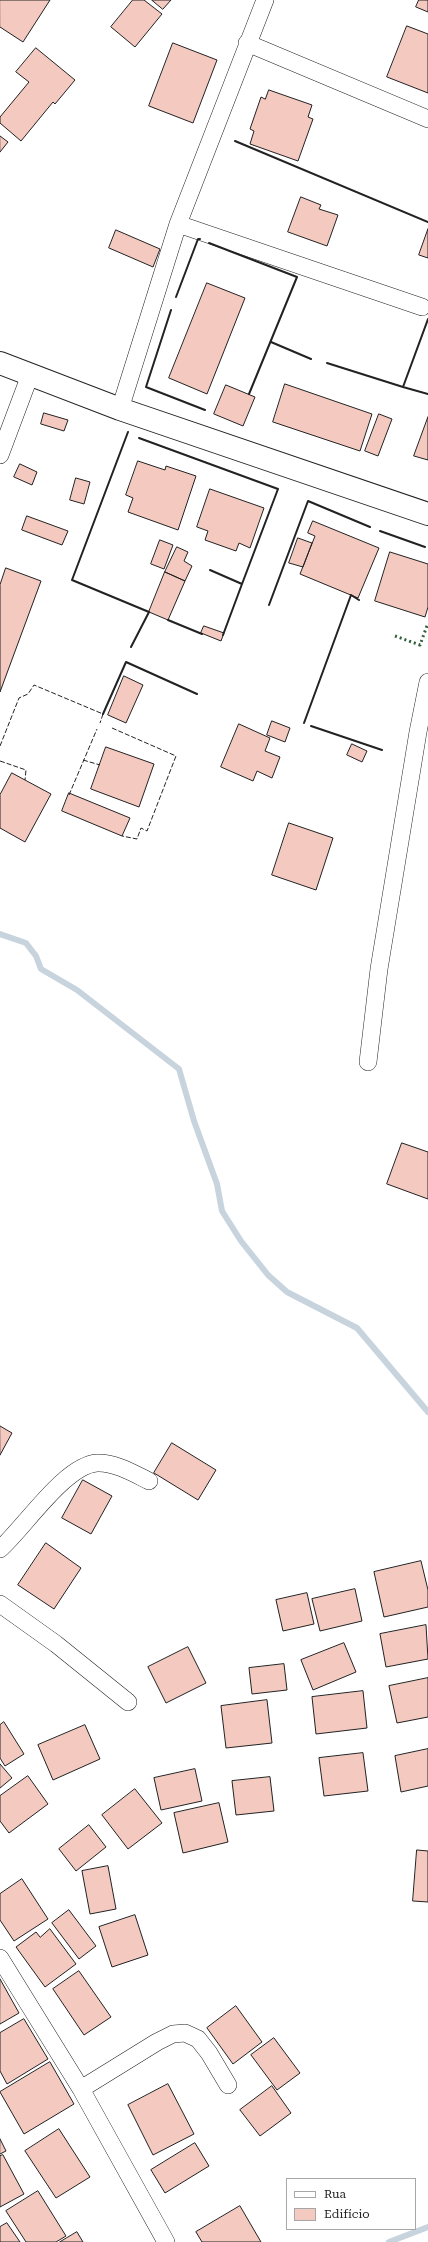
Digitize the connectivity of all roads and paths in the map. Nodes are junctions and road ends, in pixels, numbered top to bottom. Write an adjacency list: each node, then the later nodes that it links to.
1 (265, 0): 2 (street)
2 (247, 43): 3 (street); 4 (street)
3 (428, 119)
4 (178, 224): 5 (street); 8 (street)
5 (422, 307)
6 (0, 363): 7 (street)
7 (30, 375): 8 (street); 9 (street)
8 (120, 409): 10 (street)
9 (0, 455)
10 (428, 514)
11 (428, 682): 12 (street)
12 (368, 1062)
13 (149, 1481): 14 (street)
14 (0, 1549)
15 (0, 1604): 16 (street)
16 (128, 1702)
17 (0, 1958): 19 (street)
18 (228, 2085): 19 (street)
19 (81, 2089): 20 (street)
20 (166, 2242)

